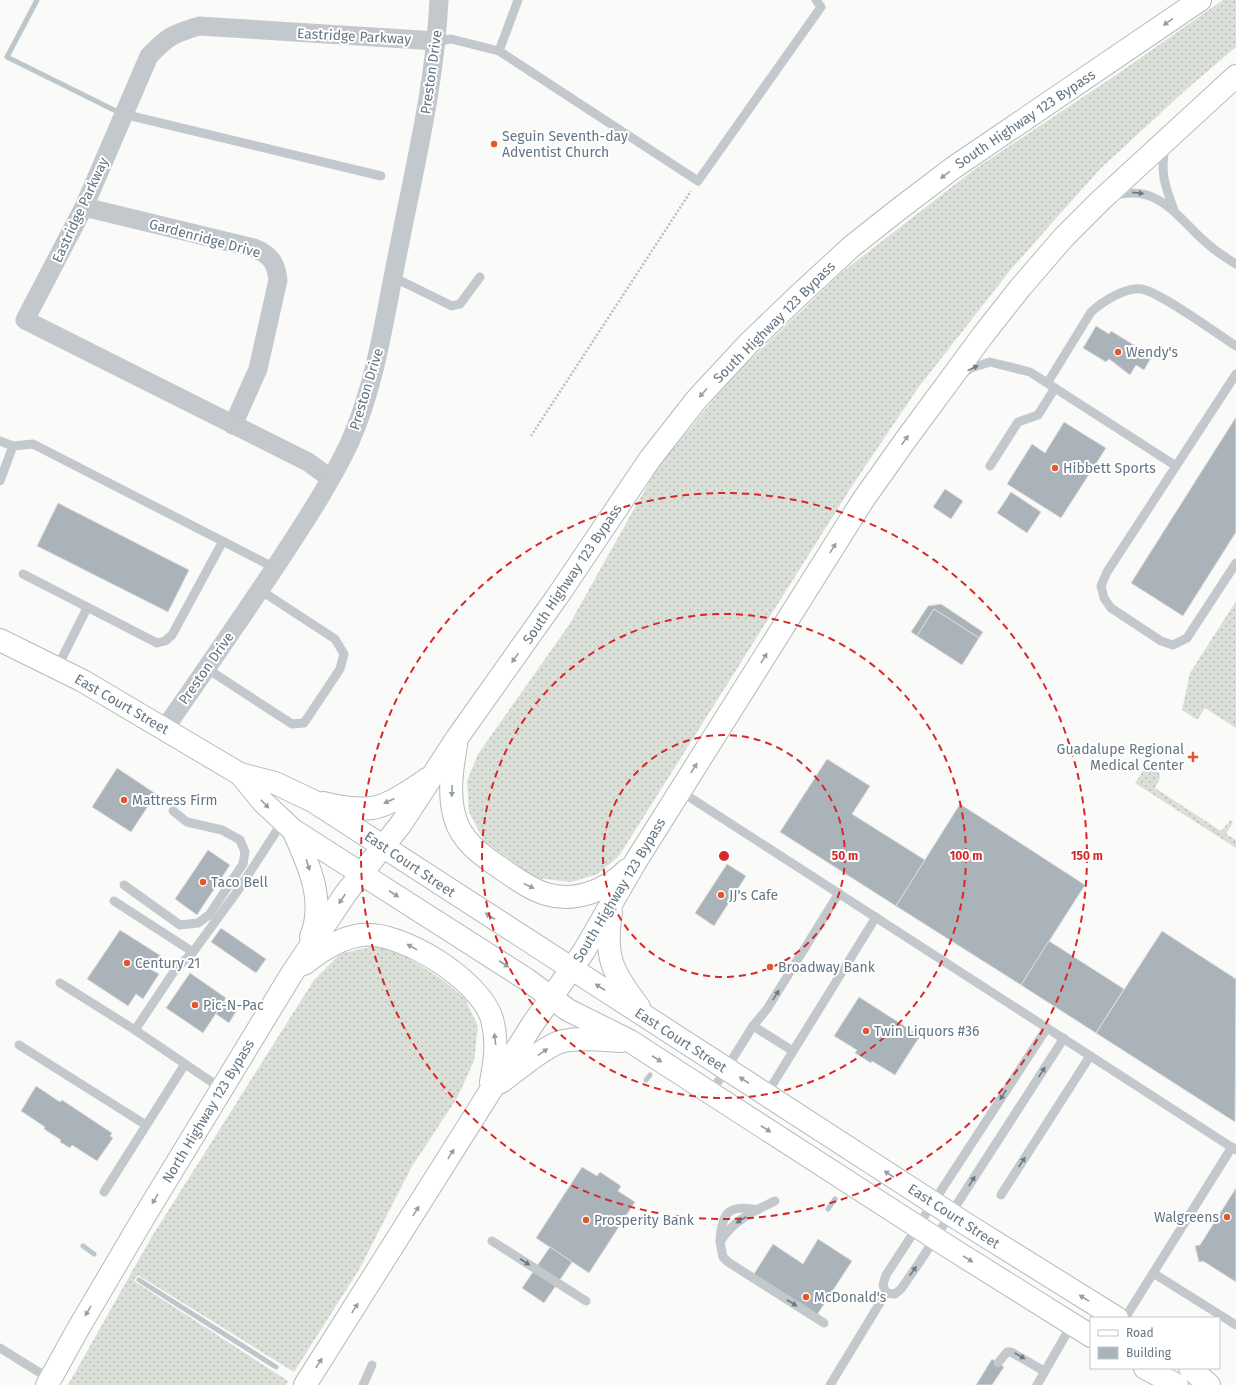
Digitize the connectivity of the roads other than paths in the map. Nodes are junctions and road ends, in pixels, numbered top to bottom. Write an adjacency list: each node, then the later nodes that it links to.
1 (440, 0): 5 (street, Preston Drive)
2 (518, 0): 6 (lane)
3 (816, 0): 6 (lane)
4 (1200, 0): 38 (main road, South Highway 123 Bypass, one-way to 38)
5 (437, 41): 6 (lane); 8 (street, Eastridge Parkway); 15 (street, Preston Drive)
6 (499, 51)
7 (1236, 76): 9 (main road, South Highway 123 Bypass)
8 (123, 114): 10 (lane); 12 (street, Eastridge Parkway)
9 (1170, 136): 11 (main road, South Highway 123 Bypass); 13 (lane)
10 (381, 176)
11 (1100, 201): 13 (lane, one-way to 13); 20 (main road, South Highway 123 Bypass)
12 (84, 207): 21 (street, Eastridge Parkway); 21 (street, Gardenridge Drive)
13 (1174, 210): 14 (lane)
14 (1236, 264)
15 (393, 277): 16 (lane); 26 (street, Preston Drive)
16 (480, 277)
17 (1236, 346): 19 (lane)
18 (1236, 374): 25 (lane)
19 (1048, 384): 20 (lane, one-way to 19); 24 (lane); 25 (lane)
20 (941, 391): 41 (main road, South Highway 123 Bypass, one-way to 20)
21 (233, 424): 26 (street, Eastridge Parkway)
22 (0, 441): 23 (lane)
23 (12, 446): 27 (lane); 28 (lane)
24 (990, 466)
25 (1176, 466): 29 (lane)
26 (330, 478): 30 (street, Preston Drive)
27 (0, 481)
28 (223, 541): 30 (lane); 33 (lane)
29 (1236, 563)
30 (275, 568): 32 (street, Preston Drive)
31 (23, 574): 33 (lane)
32 (260, 590): 36 (street, Preston Drive); 36 (lane)
33 (87, 608): 35 (lane)
34 (0, 640): 35 (main road, East Court Street)
35 (57, 668): 37 (main road, East Court Street)
36 (206, 668): 37 (street, Preston Drive)
37 (165, 728): 39 (main road, East Court Street)
38 (458, 738): 40 (main road, South Highway 123 Bypass); 46 (main road, one-way to 46)
39 (240, 774): 42 (main road, East Court Street); 44 (main road, East Court Street, one-way to 44)
40 (434, 774): 42 (main road, one-way to 42); 45 (main road, South Highway 123 Bypass)
41 (680, 791): 46 (main road, South Highway 123 Bypass); 49 (lane)
42 (313, 801): 45 (main road, East Court Street)
43 (173, 811): 48 (lane)
44 (288, 825): 47 (main road, East Court Street); 53 (lane); 54 (main road, one-way to 54)
45 (384, 846): 47 (main road, North Highway 123 Bypass); 55 (main road, East Court Street, one-way to 45)
46 (636, 861): 51 (main road, South Highway 123 Bypass)
47 (361, 873): 54 (main road, North Highway 123 Bypass, one-way to 54); 57 (main road, East Court Street, one-way to 57)
48 (124, 885)
49 (839, 893): 52 (lane); 59 (lane, one-way to 49)
50 (114, 901): 53 (lane)
51 (612, 905): 55 (main road, South Highway 123 Bypass); 58 (main road)
52 (876, 917): 60 (lane); 65 (lane)
53 (193, 952): 61 (lane)
54 (297, 966): 69 (main road, North Highway 123 Bypass); 70 (main road, one-way to 54)
55 (572, 968): 57 (main road); 58 (main road, East Court Street, one-way to 55)
56 (60, 983): 61 (lane)
57 (551, 998): 63 (main road, East Court Street); 70 (main road)
58 (647, 1017): 68 (main road, East Court Street)
59 (753, 1026): 65 (lane); 68 (lane)
60 (1047, 1028): 62 (lane); 78 (lane, one-way to 78)
61 (135, 1030): 67 (lane)
62 (1064, 1038): 66 (lane); 80 (lane, one-way to 62)
63 (630, 1041): 70 (main road, one-way to 63); 71 (main road, East Court Street, one-way to 71)
64 (19, 1046): 73 (lane)
65 (793, 1051): 72 (lane)
66 (1090, 1056): 74 (lane); 76 (lane, one-way to 66)
67 (185, 1064): 69 (lane); 73 (lane)
68 (726, 1069): 71 (lane); 72 (main road, East Court Street, one-way to 68)
69 (222, 1089): 99 (main road, North Highway 123 Bypass, one-way to 99)
70 (489, 1091): 100 (main road, one-way to 70)
71 (711, 1093): 81 (main road, East Court Street, one-way to 81)
72 (766, 1094): 78 (main road, East Court Street, one-way to 72)
73 (146, 1125): 75 (lane)
74 (1234, 1148): 84 (lane)
75 (104, 1192)
76 (1001, 1195)
77 (775, 1201): 79 (lane)
78 (933, 1202): 80 (main road, East Court Street); 81 (lane)
79 (758, 1210): 83 (lane, one-way to 83); 83 (lane)
80 (951, 1214): 81 (lane); 87 (main road, East Court Street, one-way to 80)
81 (927, 1232): 85 (lane); 85 (lane, one-way to 81); 90 (main road, East Court Street, one-way to 90)
82 (492, 1241): 86 (lane, one-way to 86)
83 (720, 1242): 89 (lane, one-way to 89)
84 (1153, 1273): 88 (lane); 91 (lane)
85 (886, 1293): 102 (lane)
86 (586, 1301)
87 (1115, 1317)
88 (1126, 1317)
89 (824, 1324)
90 (1072, 1324): 92 (main road, East Court Street); 98 (lane)
91 (1236, 1325)
92 (1090, 1335)
93 (0, 1348): 99 (lane)
94 (998, 1363): 98 (lane, one-way to 98)
95 (372, 1365): 101 (lane)
96 (1147, 1369): 104 (main road)
97 (1191, 1369): 105 (main road)
98 (1044, 1371): 103 (lane)
99 (48, 1382)
100 (305, 1385)
101 (363, 1385)
102 (830, 1385)
103 (1037, 1385)
104 (1177, 1385)
105 (1209, 1385)

